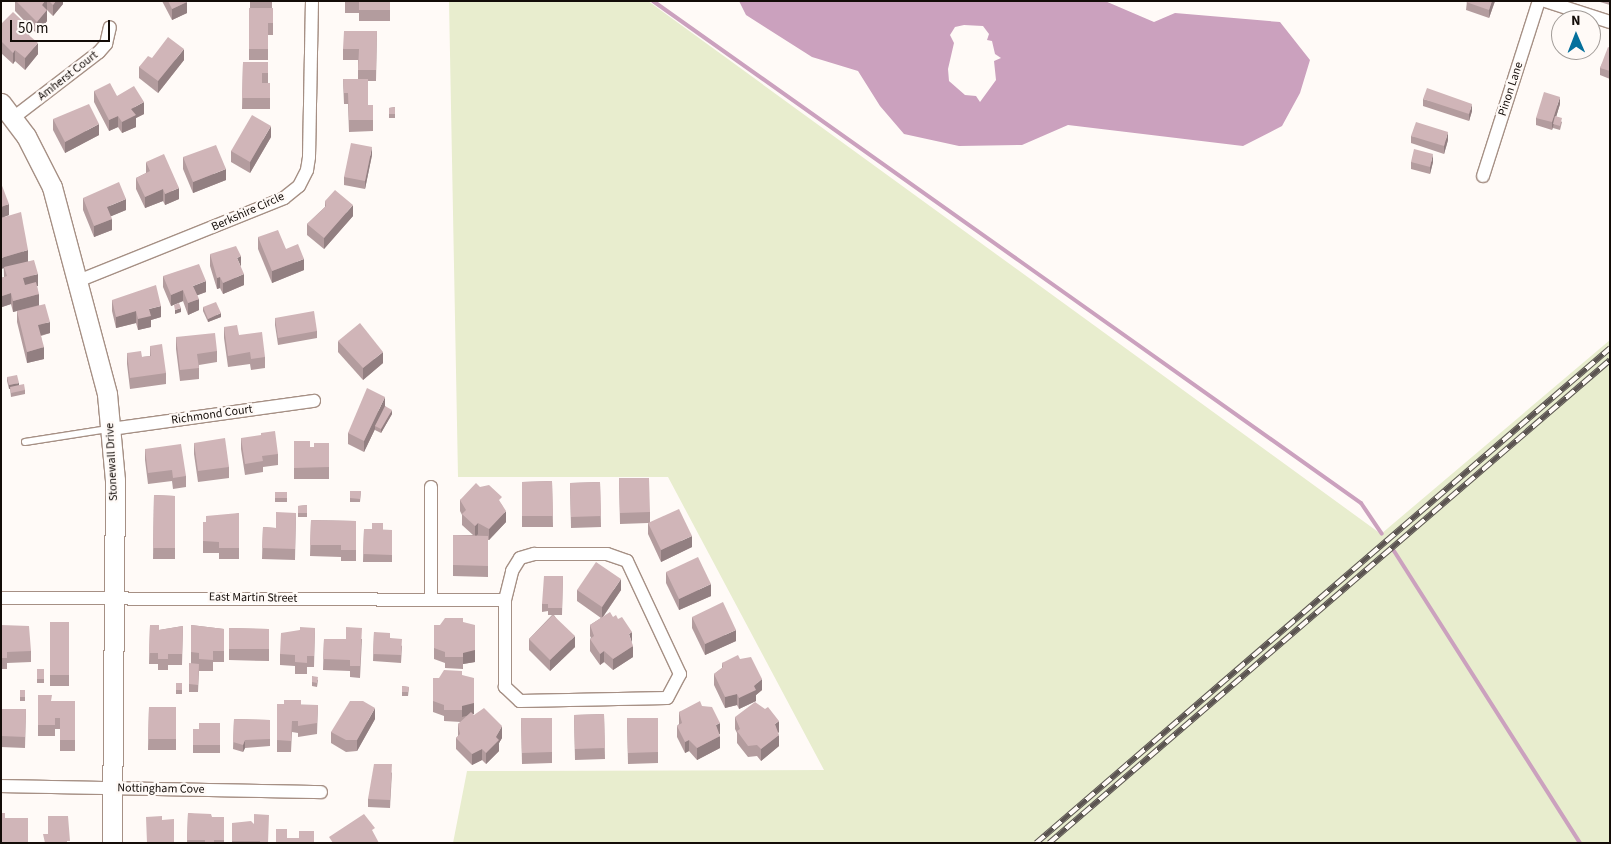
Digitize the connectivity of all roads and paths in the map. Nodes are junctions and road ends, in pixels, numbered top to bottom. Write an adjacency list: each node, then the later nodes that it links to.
1 (312, 1): 9 (street, Berkshire Circle)
2 (1539, 1): 8 (street, Pinon Lane)
3 (1545, 1): 4 (street)
4 (1610, 22)
5 (110, 27): 7 (street, Amherst Court)
6 (1, 103): 7 (street, Stonewall Drive)
7 (13, 118): 9 (street, Stonewall Drive)
8 (1483, 176)
9 (78, 281): 11 (street, Stonewall Drive)
10 (314, 402): 11 (street, Richmond Court)
11 (111, 429): 12 (lane); 14 (street, Stonewall Drive)
12 (25, 442)
13 (431, 487): 16 (street)
14 (113, 596): 15 (street, East Martin Street); 16 (street, East Martin Street); 19 (street, Stonewall Drive)
15 (1, 598)
16 (431, 599): 17 (street, East Martin Street)
17 (504, 600): 17 (street)
18 (1, 786): 19 (street, Nottingham Cove)
19 (112, 788): 20 (street, Nottingham Cove); 21 (street, Stonewall Drive)
20 (321, 792)
21 (112, 843)

